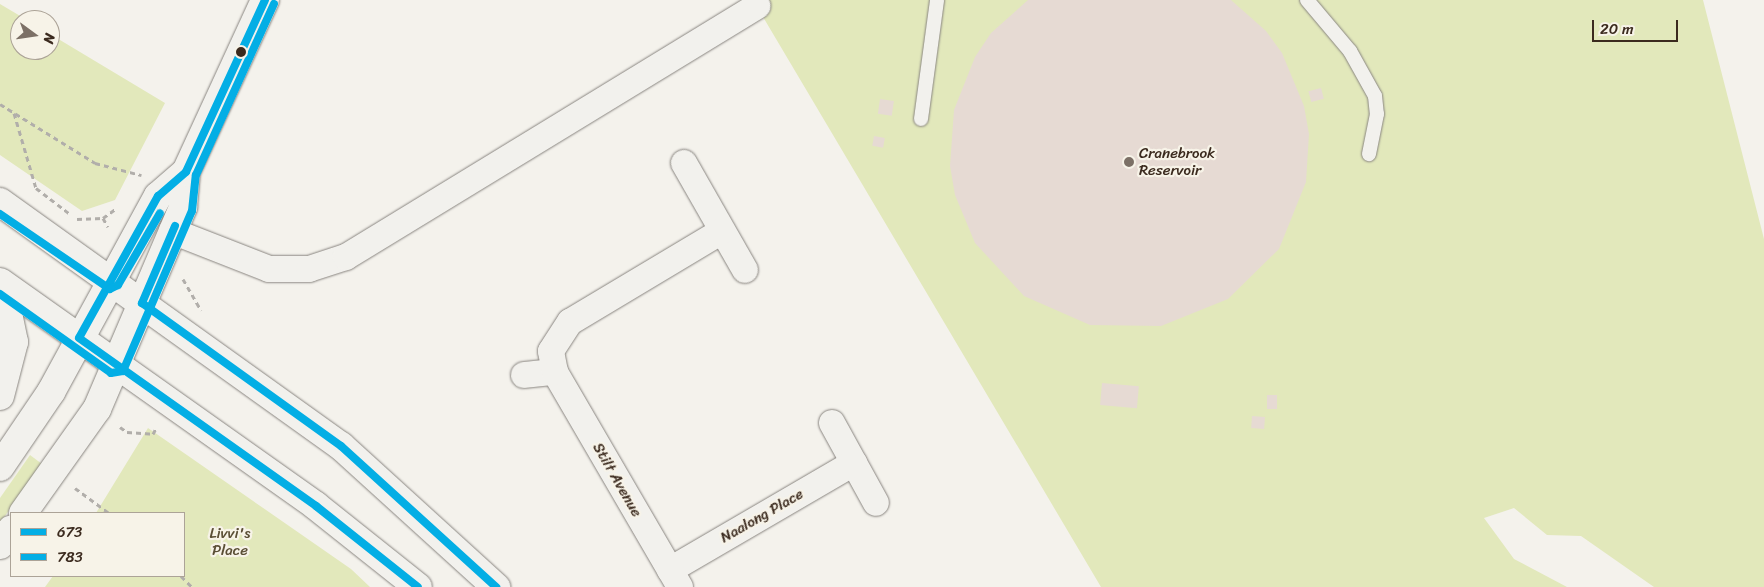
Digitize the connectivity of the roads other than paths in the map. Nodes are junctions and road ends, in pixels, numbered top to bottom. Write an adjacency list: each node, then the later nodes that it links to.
1 (265, 0): 8 (main road)
2 (937, 0): 5 (lane)
3 (1307, 0): 6 (lane)
4 (762, 3): 10 (street)
5 (920, 119)
6 (1369, 154)
7 (684, 163): 11 (street)
8 (186, 172): 10 (main road); 13 (main road)
9 (0, 202): 13 (main road)
10 (172, 231): 15 (main road)
11 (722, 231): 12 (street); 18 (street, Stilt Avenue)
12 (745, 270)
13 (110, 280): 15 (main road); 16 (main road)
14 (1, 283): 16 (main road); 20 (main road)
15 (142, 303): 17 (main road); 30 (main road)
16 (79, 338): 17 (main road); 23 (main road)
17 (116, 364): 25 (main road); 29 (main road)
18 (555, 372): 19 (street); 28 (street, Stilt Avenue)
19 (524, 375)
20 (0, 396)
21 (832, 423): 22 (street)
22 (854, 462): 24 (street); 28 (street, Naalong Place)
23 (0, 467)
24 (876, 502)
25 (24, 512)
26 (10, 531): 27 (main road)
27 (0, 545)
28 (675, 578)
29 (418, 587)
30 (496, 587)

